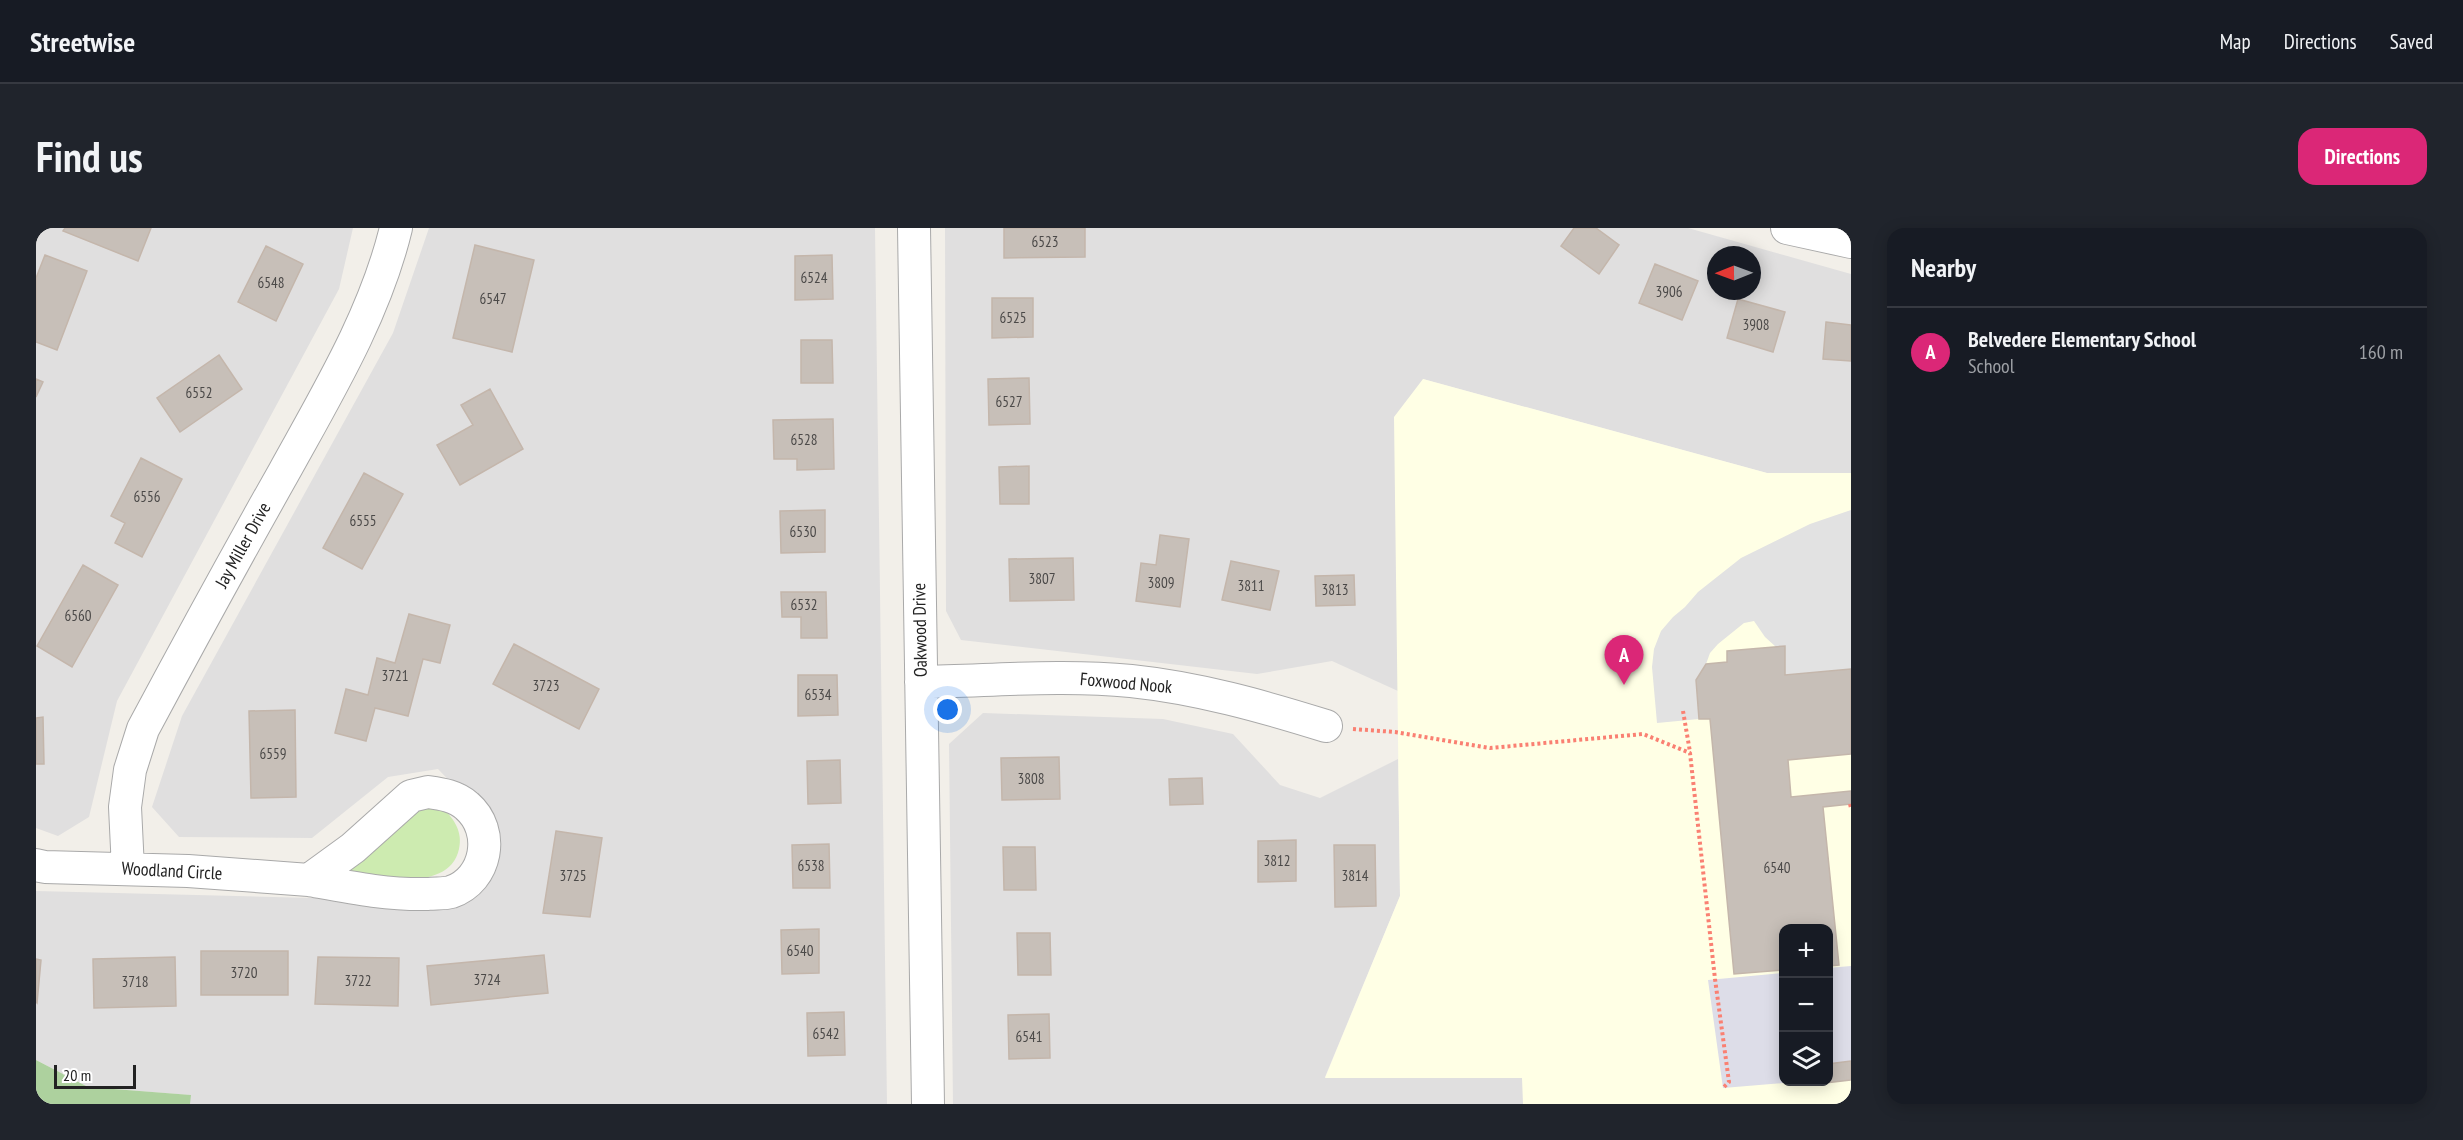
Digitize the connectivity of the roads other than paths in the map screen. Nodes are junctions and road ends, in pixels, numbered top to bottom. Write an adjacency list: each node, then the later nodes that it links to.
1 (396, 228): 8 (street, Jay Miller Drive)
2 (914, 228): 5 (street, Oakwood Drive)
3 (1787, 228): 4 (street)
4 (1851, 242)
5 (921, 682): 6 (street, Foxwood Nook); 10 (street, Oakwood Drive)
6 (1326, 726)
7 (36, 865): 8 (street, Woodland Circle)
8 (128, 869): 9 (street, Woodland Circle)
9 (309, 880): 9 (street, Woodland Circle)
10 (928, 1104)

